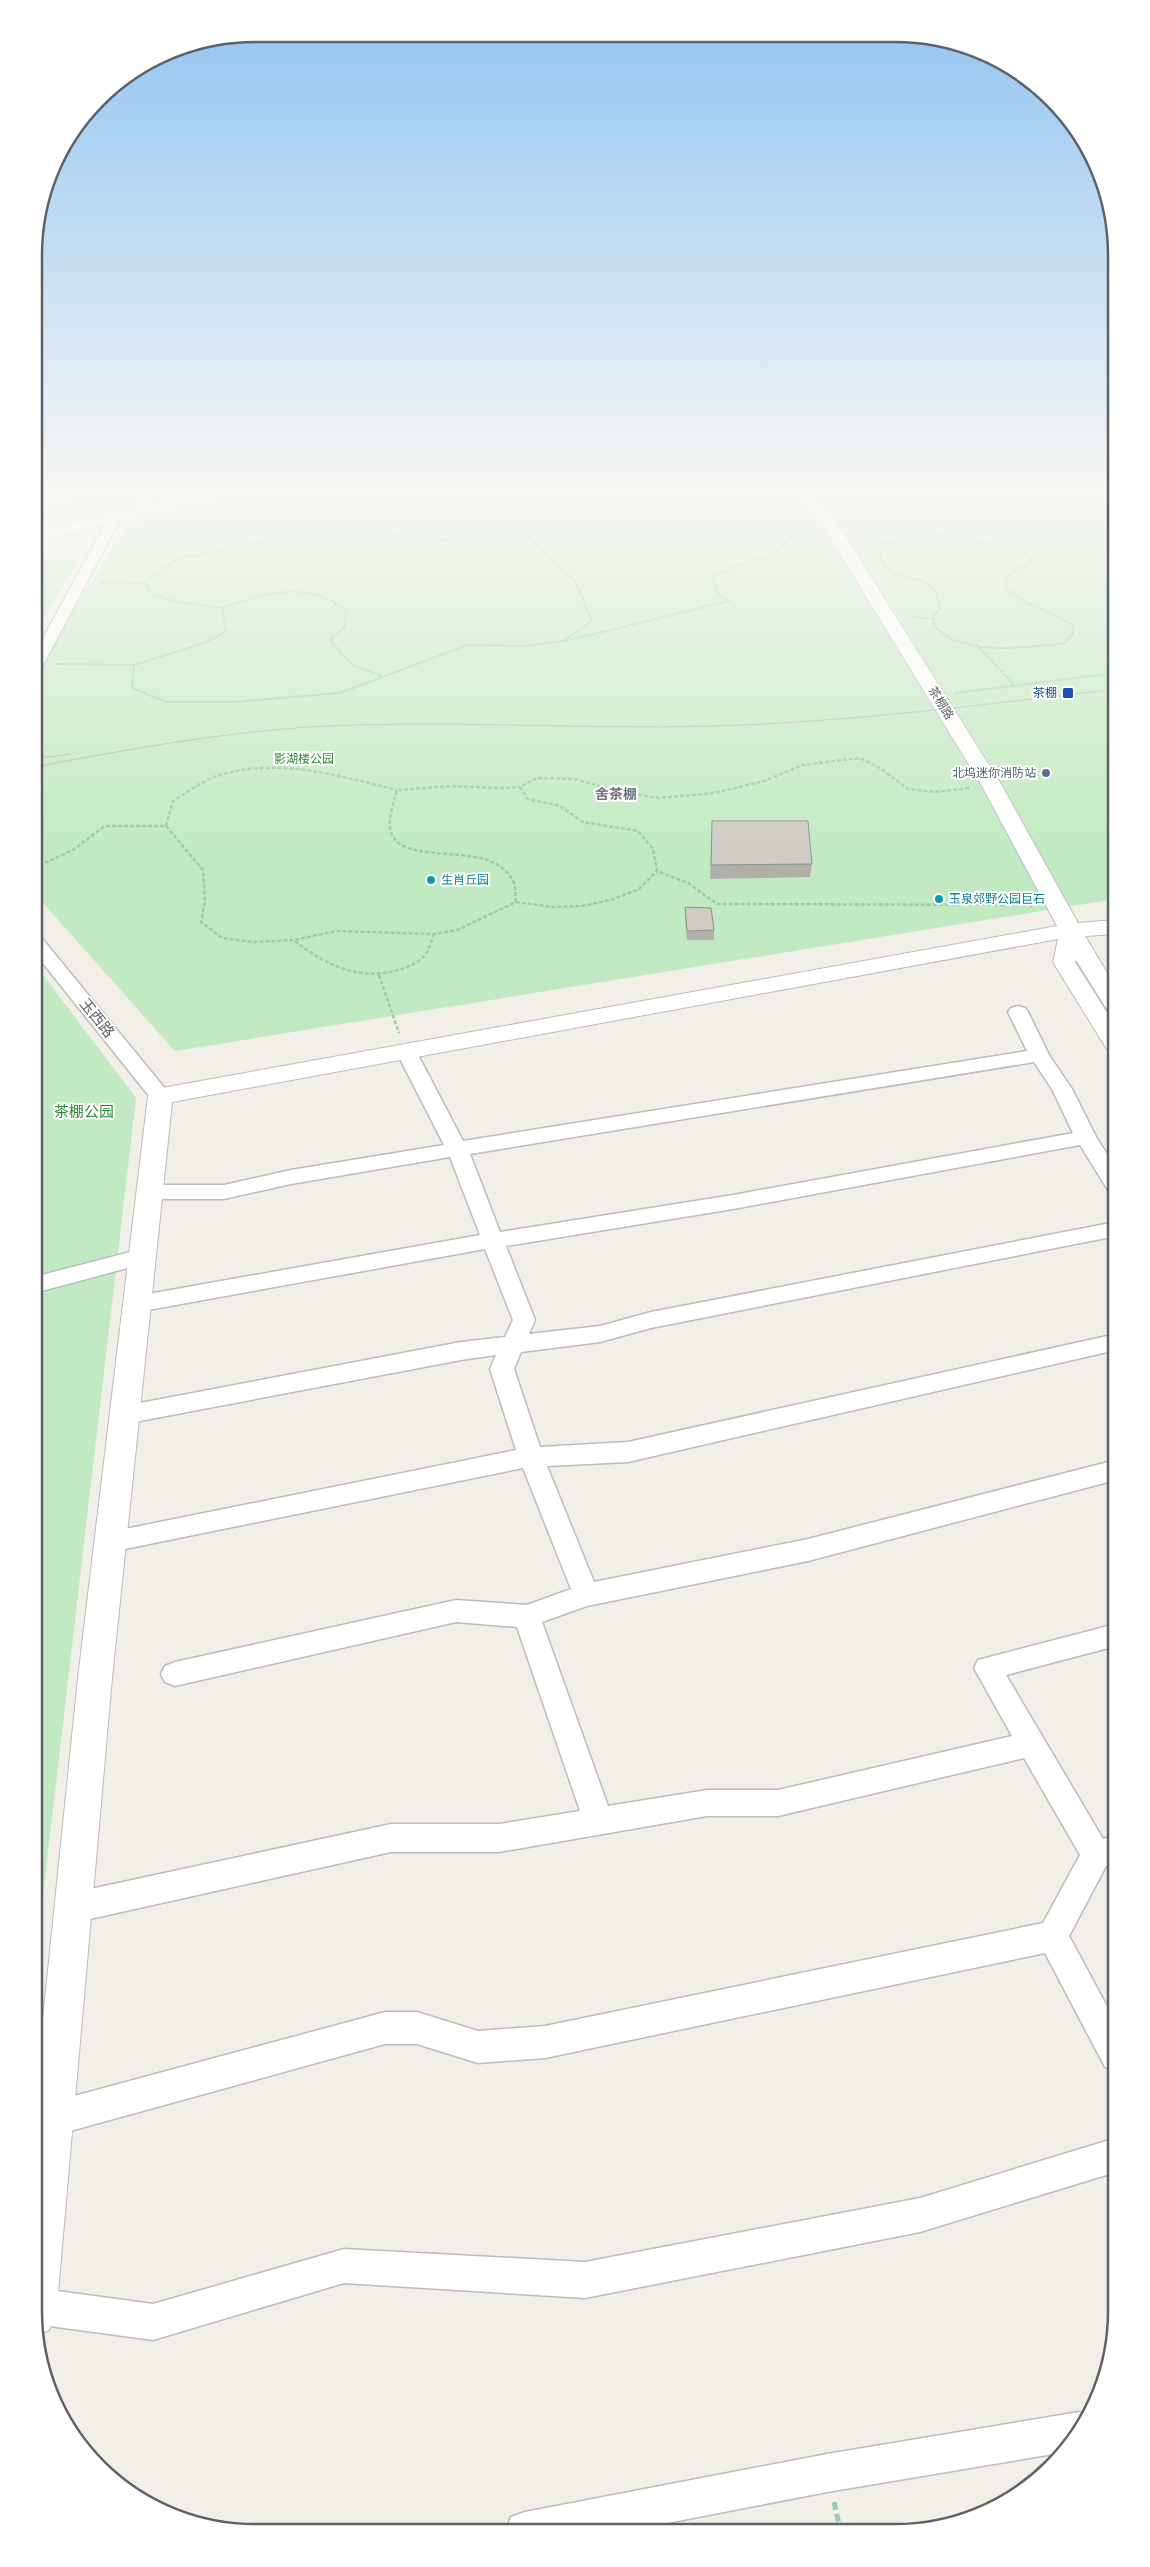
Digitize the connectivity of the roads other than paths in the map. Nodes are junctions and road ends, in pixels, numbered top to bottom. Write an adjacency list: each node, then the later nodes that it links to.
1 (65, 610): 3 (street)
2 (883, 610): 6 (street, 茶棚路)
3 (42, 655)
4 (1108, 914): 6 (street)
5 (1108, 928): 6 (street)
6 (1071, 930): 8 (street, 茶棚路); 10 (street); 11 (street)
7 (42, 950): 13 (street, 玉西路)
8 (1108, 992)
9 (1018, 1012): 12 (street)
10 (1108, 1033)
11 (406, 1052): 13 (street); 15 (street)
12 (1039, 1055): 14 (street); 15 (street)
13 (160, 1096): 17 (street)
14 (1086, 1137): 16 (street); 19 (street)
15 (458, 1151): 17 (street); 19 (street)
16 (1108, 1172)
17 (149, 1192): 20 (street)
18 (1108, 1231): 24 (street)
19 (495, 1240): 22 (street); 24 (street)
20 (142, 1257): 21 (street); 22 (street)
21 (42, 1283)
22 (137, 1304): 25 (street)
23 (1108, 1344): 26 (street)
24 (513, 1346): 25 (street); 26 (street)
25 (124, 1416): 28 (street)
26 (531, 1457): 28 (street); 29 (street)
27 (1108, 1472): 29 (street)
28 (110, 1542): 36 (street)
29 (586, 1595): 30 (street)
30 (527, 1616): 32 (street); 34 (street)
31 (1108, 1637): 33 (street)
32 (175, 1674)
33 (1031, 1744): 34 (street); 35 (street)
34 (598, 1822): 36 (street)
35 (1106, 1852): 37 (street)
36 (72, 1908): 39 (street)
37 (1053, 1936): 38 (street); 39 (street)
38 (1108, 2041)
39 (52, 2118): 41 (street)
40 (1108, 2157): 42 (street)
41 (42, 2231)
42 (42, 2311)
43 (1070, 2433): 44 (street)
44 (561, 2524)

